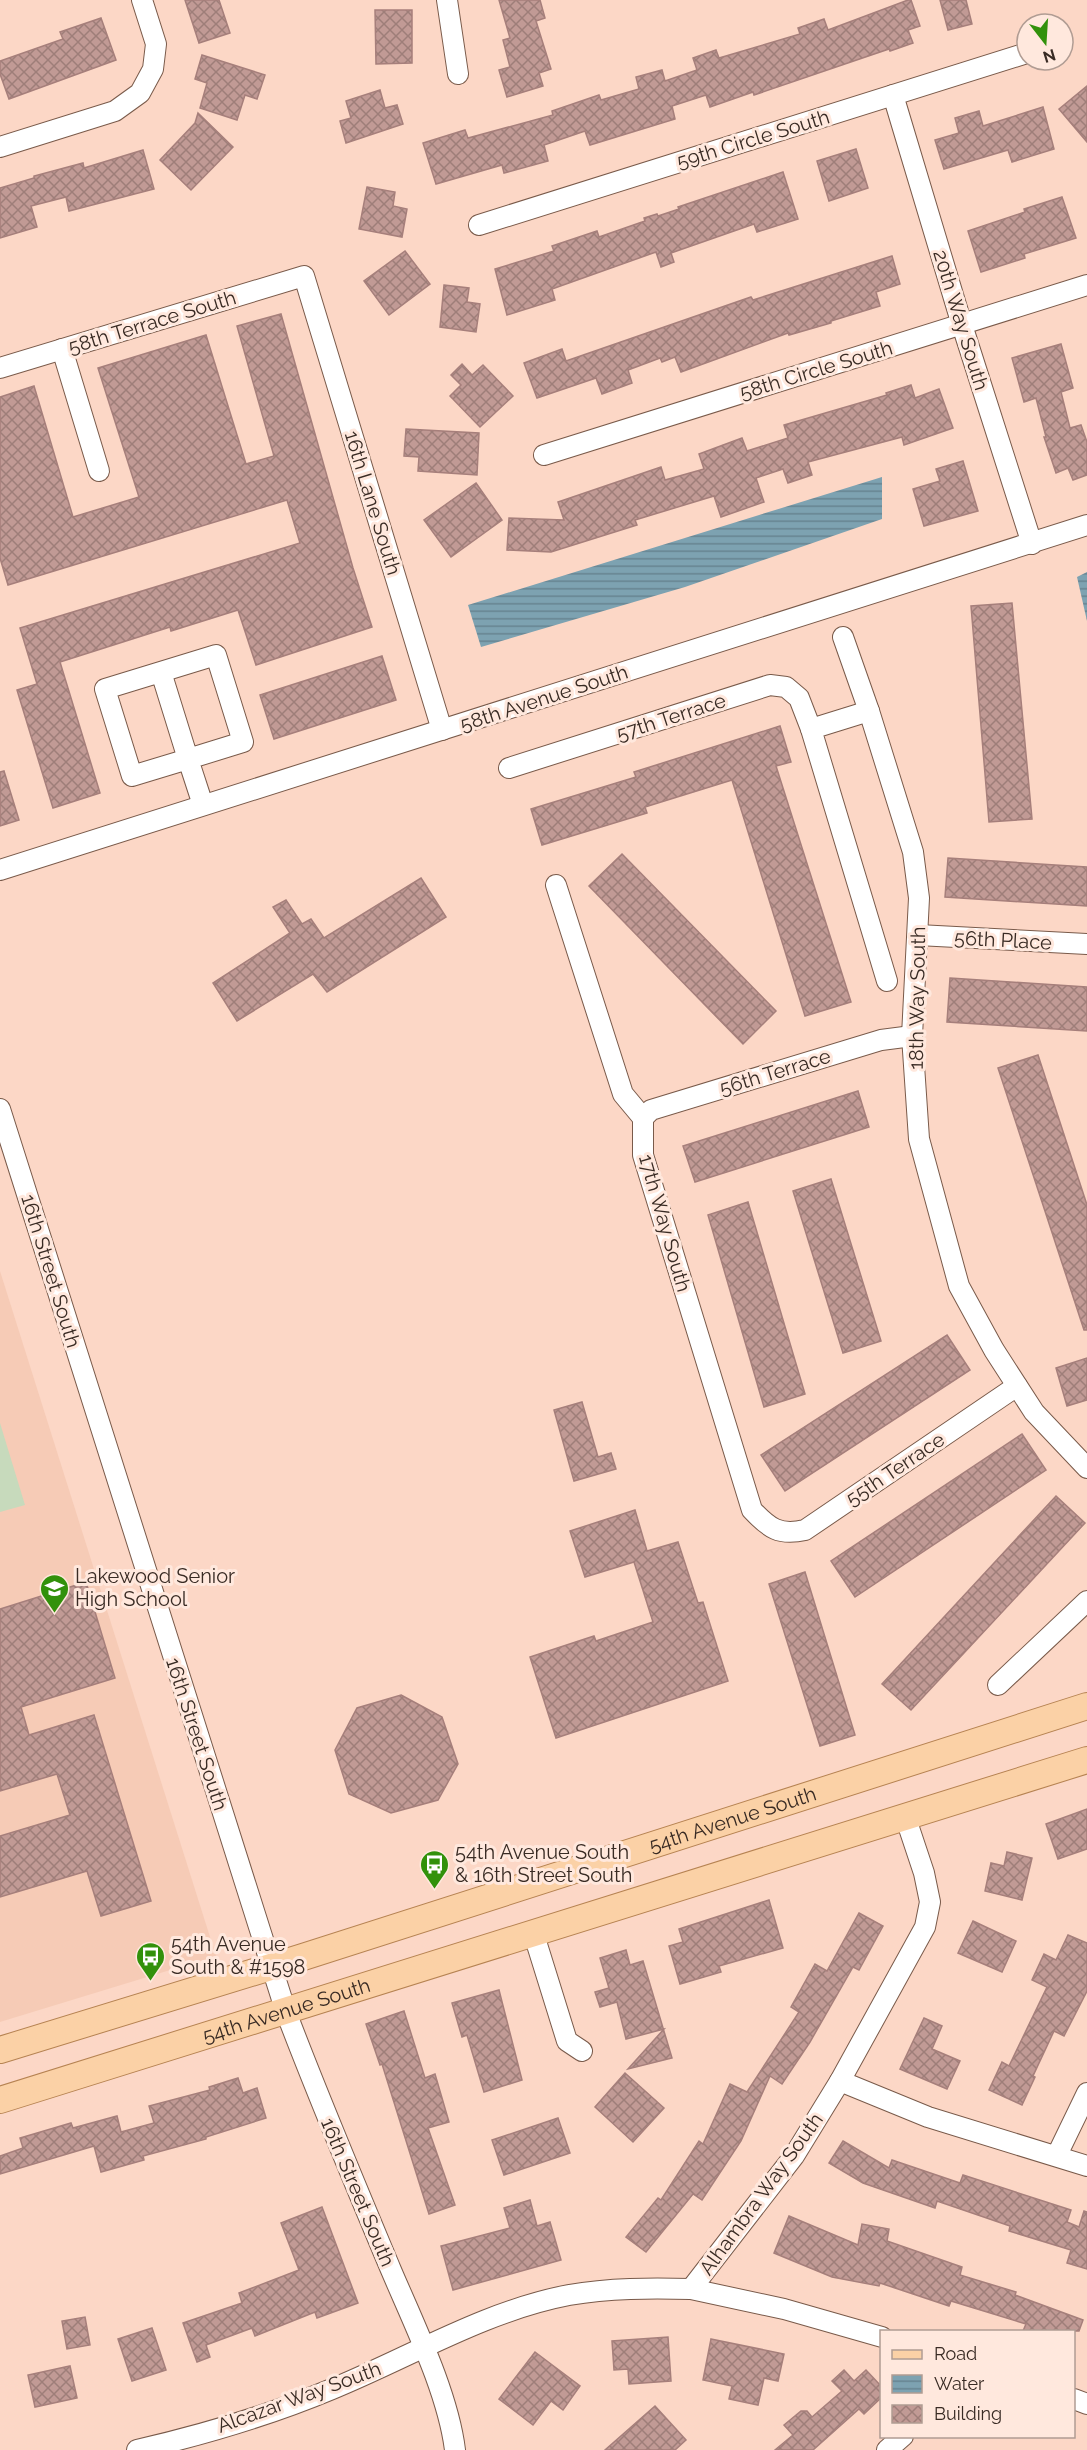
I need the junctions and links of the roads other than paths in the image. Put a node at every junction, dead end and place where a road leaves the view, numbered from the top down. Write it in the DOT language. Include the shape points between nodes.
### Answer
graph roads {
  1 [pos="142,0"];
  2 [pos="447,0"];
  3 [pos="1015,57"];
  4 [pos="458,74"];
  5 [pos="893,95"];
  6 [pos="0,147"];
  7 [pos="479,225"];
  8 [pos="304,276"];
  9 [pos="1087,285"];
  10 [pos="962,325"];
  11 [pos="62,349"];
  12 [pos="0,368"];
  13 [pos="544,455"];
  14 [pos="99,471"];
  15 [pos="1087,525"];
  16 [pos="1032,544"];
  17 [pos="843,637"];
  18 [pos="161,672"];
  19 [pos="869,711"];
  20 [pos="811,729"];
  21 [pos="442,730"];
  22 [pos="188,759"];
  23 [pos="509,768"];
  24 [pos="203,805"];
  25 [pos="0,870"];
  26 [pos="556,885"];
  27 [pos="918,935"];
  28 [pos="1087,944"];
  29 [pos="887,981"];
  30 [pos="912,1036"];
  31 [pos="0,1109"];
  32 [pos="642,1118"];
  33 [pos="1017,1386"];
  34 [pos="1087,1467"];
  35 [pos="767,1526"];
  36 [pos="1087,1601"];
  37 [pos="998,1685"];
  38 [pos="1087,1706"];
  39 [pos="1087,1760"];
  40 [pos="905,1816"];
  41 [pos="534,1935"];
  42 [pos="270,1967"];
  43 [pos="286,2012"];
  44 [pos="0,2050"];
  45 [pos="582,2051"];
  46 [pos="840,2081"];
  47 [pos="1087,2093"];
  48 [pos="0,2100"];
  49 [pos="1057,2155"];
  50 [pos="1087,2166"];
  51 [pos="691,2289"];
  52 [pos="880,2336"];
  53 [pos="425,2348"];
  54 [pos="901,2438"];
  55 [pos="137,2450"];
  56 [pos="455,2450"];
  57 [pos="887,2450"];
  1 -- 6 [label="street" via="156,44 153,69 140,93 115,111"];
  2 -- 4 [label="street"];
  3 -- 5 [label="street, 59th Circle South"];
  5 -- 7 [label="street, 59th Circle South"];
  5 -- 10 [label="street, 20th Way South"];
  8 -- 11 [label="street, 58th Terrace South"];
  8 -- 21 [label="street, 16th Lane South"];
  9 -- 10 [label="street, 58th Circle South"];
  10 -- 13 [label="street, 58th Circle South"];
  10 -- 16 [label="street, 20th Way South"];
  11 -- 12 [label="street, 58th Terrace South"];
  11 -- 14 [label="street"];
  15 -- 16 [label="street, 58th Avenue South"];
  16 -- 21 [label="street, 58th Avenue South"];
  17 -- 19 [label="street, 18th Way South"];
  18 -- 22 [label="street"];
  18 -- 22 [label="street" via="216,655 243,742"];
  18 -- 22 [label="street" via="105,689 132,776"];
  19 -- 20 [label="street"];
  19 -- 27 [label="street, 18th Way South" via="913,852 919,898"];
  20 -- 23 [label="street, 57th Terrace" via="799,698 786,687 770,685"];
  20 -- 29 [label="street, 57th Terrace"];
  21 -- 24 [label="street, 58th Avenue South"];
  22 -- 24 [label="street"];
  24 -- 25 [label="street, 58th Avenue South"];
  26 -- 32 [label="street" via="623,1094"];
  27 -- 28 [label="street, 56th Place"];
  27 -- 30 [label="street, 18th Way South"];
  30 -- 32 [label="street, 56th Terrace" via="881,1040 651,1110"];
  30 -- 33 [label="street, 18th Way South" via="919,1139 959,1286"];
  31 -- 42 [label="street, 16th Street South"];
  32 -- 35 [label="street, 17th Way South" via="643,1155 723,1419 752,1510"];
  33 -- 34 [label="street, 18th Way South" via="1034,1412"];
  33 -- 35 [label="street, 55th Terrace" via="805,1530 790,1534"];
  36 -- 37 [label="street"];
  38 -- 42 [label="main road, 54th Avenue South"];
  39 -- 40 [label="main road, 54th Avenue South"];
  40 -- 41 [label="main road, 54th Avenue South"];
  40 -- 46 [label="street, Alhambra Way South" via="930,1902 925,1927"];
  41 -- 43 [label="main road, 54th Avenue South"];
  41 -- 45 [label="street" via="567,2041"];
  42 -- 43 [label="street, 16th Street South"];
  42 -- 44 [label="main road, 54th Avenue South"];
  43 -- 48 [label="main road, 54th Avenue South"];
  43 -- 53 [label="street, 16th Street South"];
  46 -- 49 [label="street" via="928,2117"];
  46 -- 51 [label="street, Alhambra Way South" via="794,2156"];
  47 -- 49 [label="street"];
  49 -- 50 [label="street"];
  51 -- 52 [label="street" via="784,2309"];
  51 -- 53 [label="street, Alhambra Way South" via="628,2288 568,2296 481,2322"];
  53 -- 55 [label="street, Alcazar Way South" via="330,2390 243,2421"];
  53 -- 56 [label="street" via="453,2430"];
  54 -- 57 [label="street"];
}
